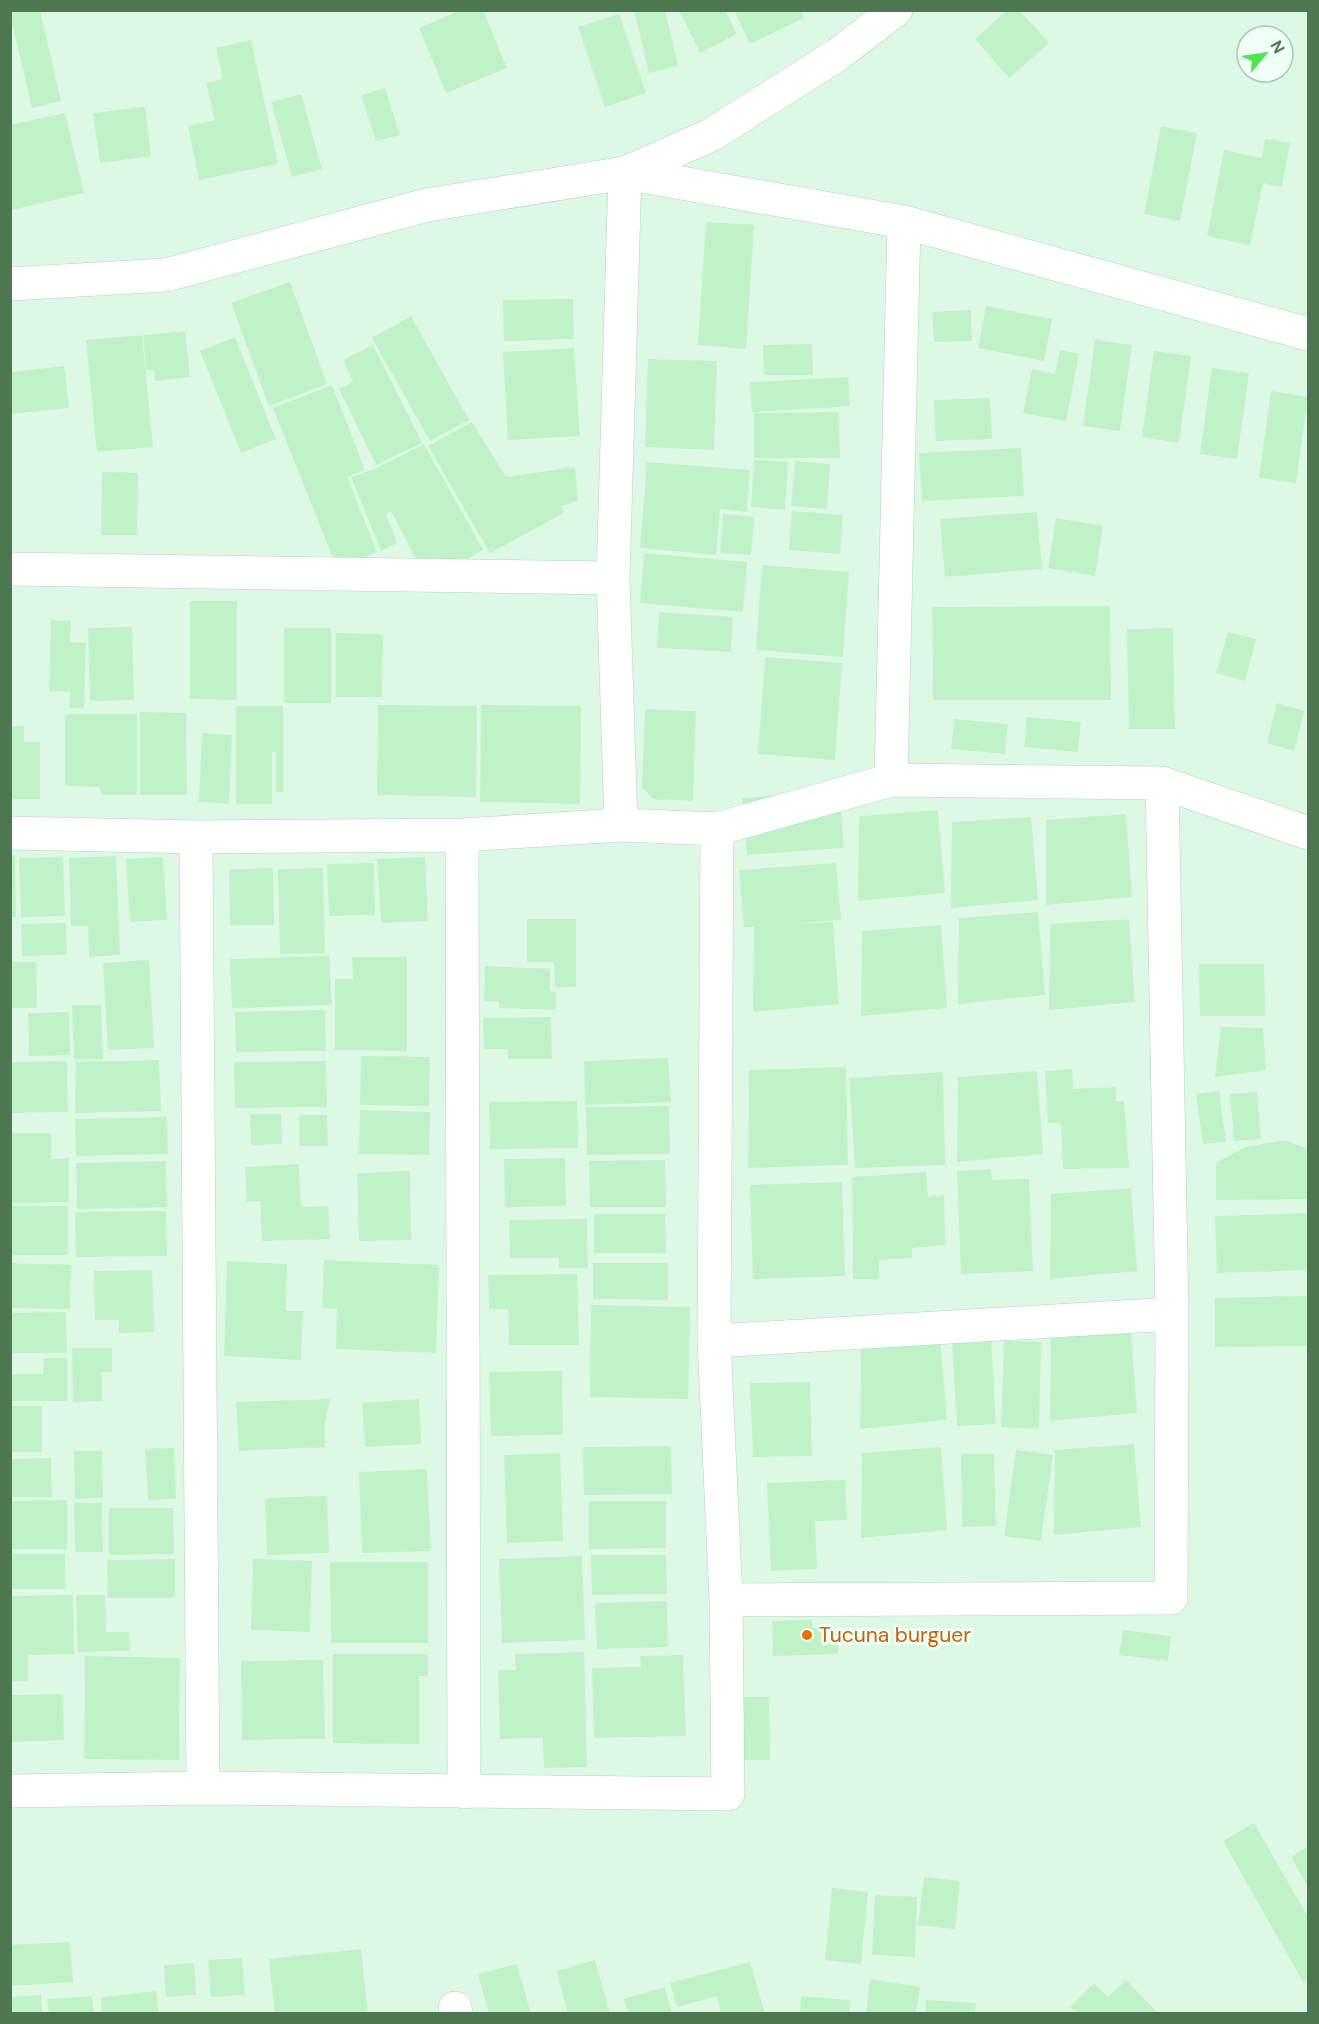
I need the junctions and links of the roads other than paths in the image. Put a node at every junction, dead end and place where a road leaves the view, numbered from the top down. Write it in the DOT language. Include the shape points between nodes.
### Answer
graph roads {
  1 [pos="896,10"];
  2 [pos="625,173"];
  3 [pos="904,222"];
  4 [pos="10,284"];
  5 [pos="1308,334"];
  6 [pos="10,569"];
  7 [pos="613,578"];
  8 [pos="891,780"];
  9 [pos="1162,783"];
  10 [pos="621,825"];
  11 [pos="717,829"];
  12 [pos="10,832"];
  13 [pos="1308,833"];
  14 [pos="462,835"];
  15 [pos="195,837"];
  16 [pos="1172,1314"];
  17 [pos="714,1341"];
  18 [pos="726,1600"];
  19 [pos="203,1788"];
  20 [pos="10,1791"];
  21 [pos="464,1792"];
  1 -- 2 [label="street" via="837,55 711,135"];
  2 -- 3 [label="street"];
  2 -- 4 [label="street" via="427,205 166,275"];
  2 -- 7 [label="street"];
  3 -- 5 [label="street"];
  3 -- 8 [label="street"];
  6 -- 7 [label="street"];
  7 -- 10 [label="street"];
  8 -- 9 [label="street"];
  8 -- 11 [label="street"];
  9 -- 13 [label="street"];
  9 -- 16 [label="street"];
  10 -- 11 [label="street"];
  10 -- 14 [label="street"];
  11 -- 17 [label="street"];
  12 -- 15 [label="street"];
  14 -- 15 [label="street"];
  14 -- 21 [label="street"];
  15 -- 19 [label="street"];
  16 -- 17 [label="street"];
  16 -- 18 [label="street" via="1171,1598"];
  17 -- 18 [label="street"];
  18 -- 21 [label="street" via="728,1794"];
  19 -- 20 [label="street"];
  19 -- 21 [label="street"];
}
